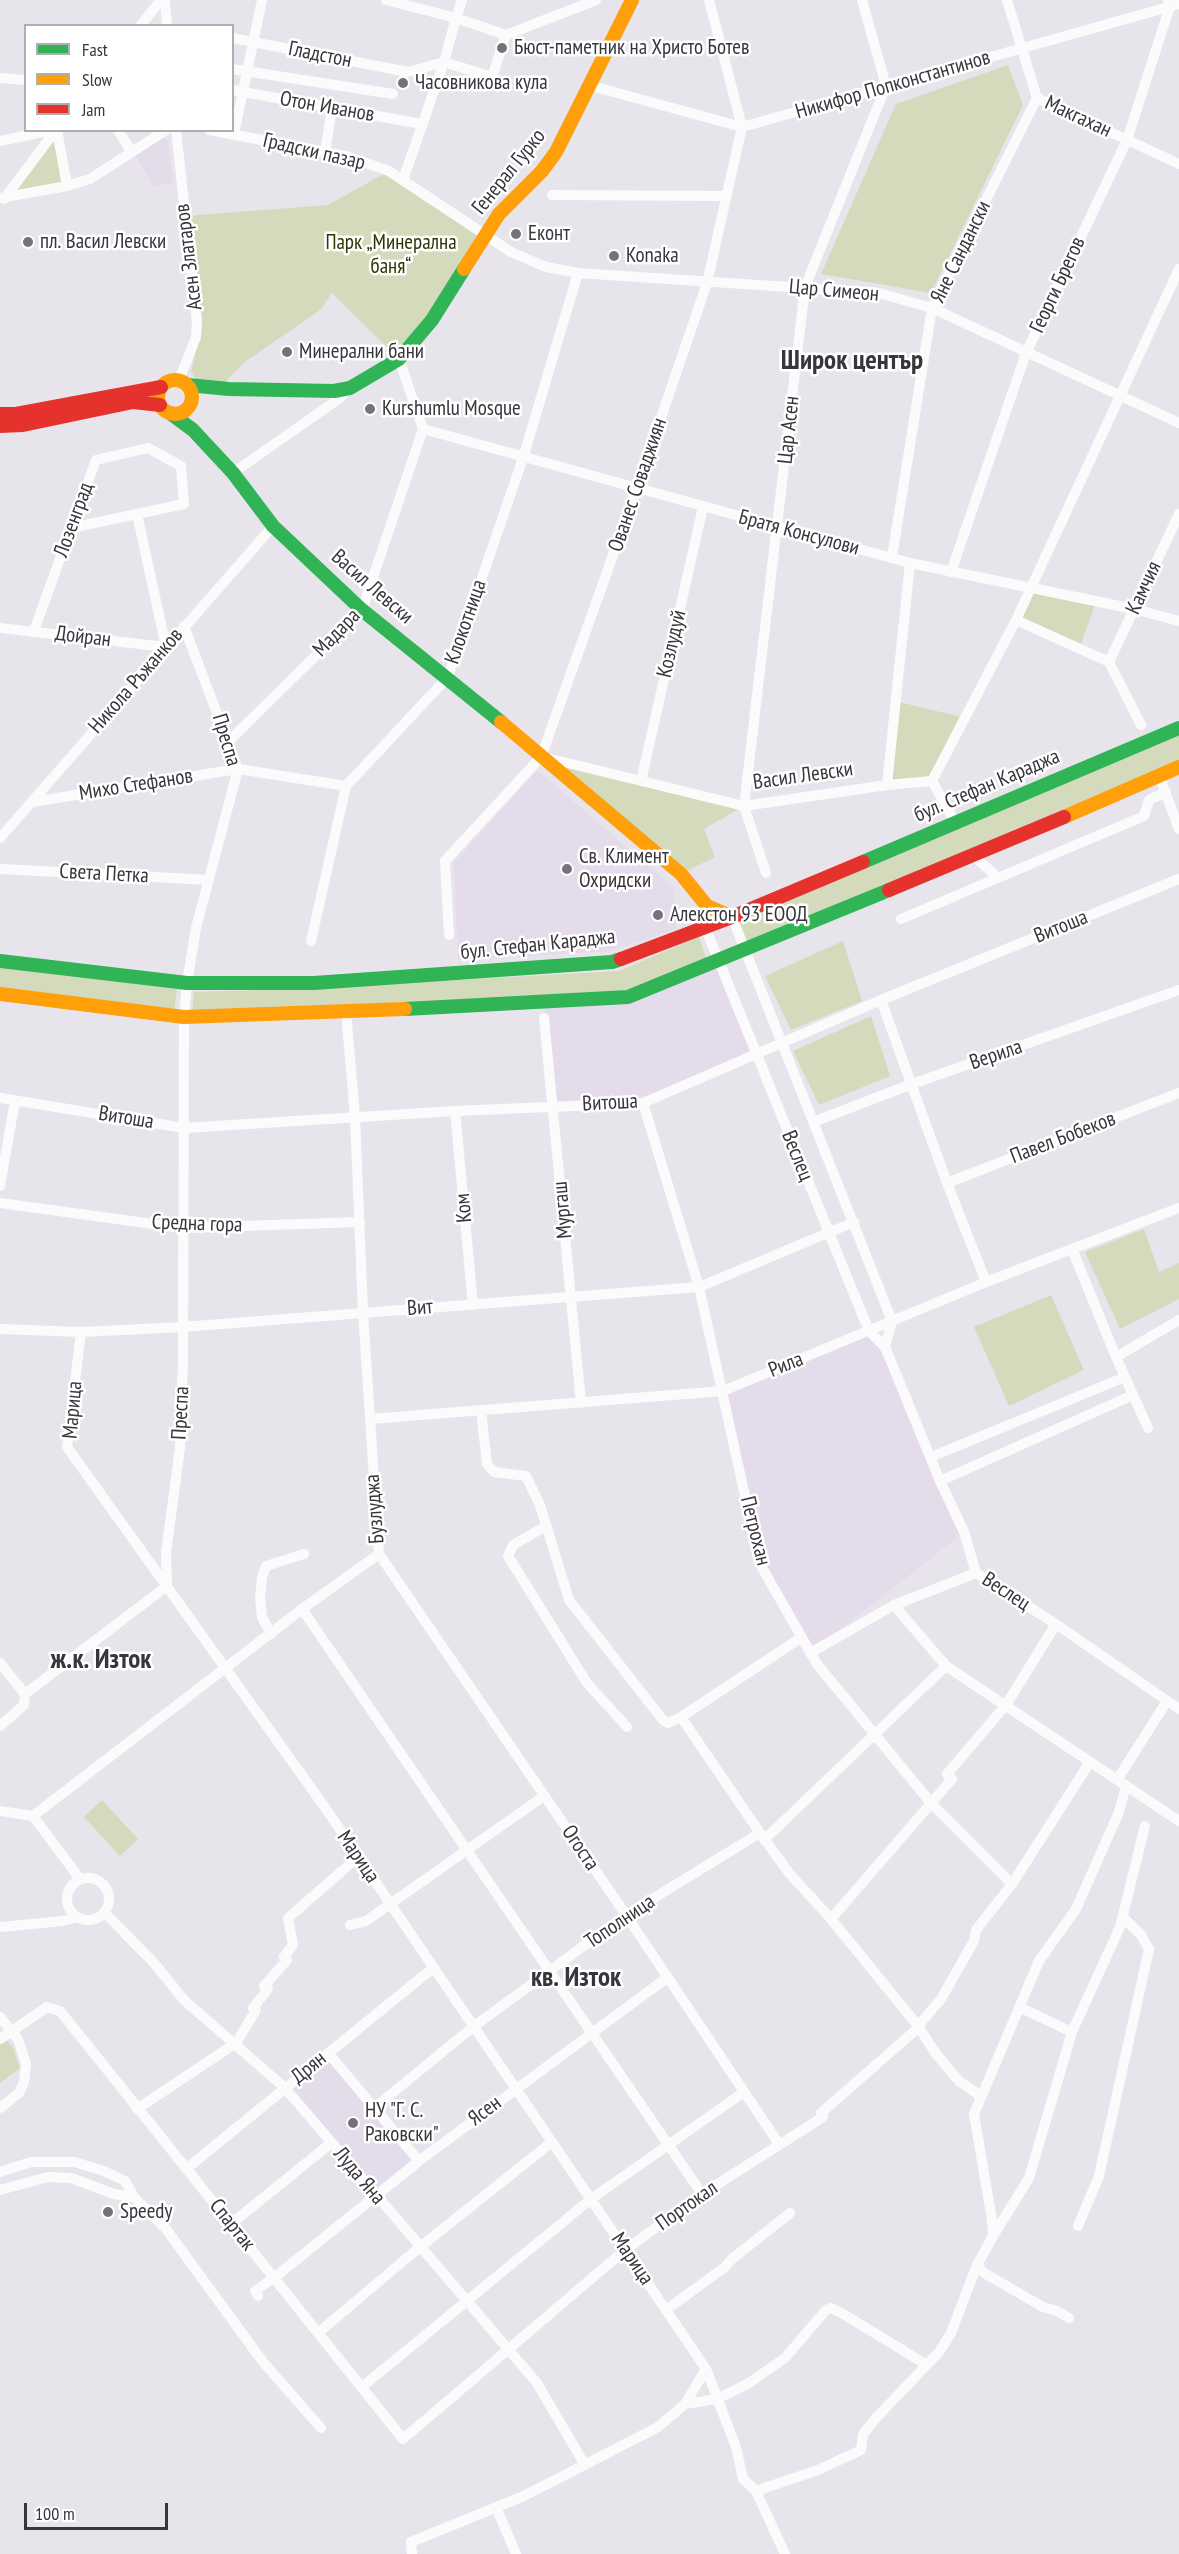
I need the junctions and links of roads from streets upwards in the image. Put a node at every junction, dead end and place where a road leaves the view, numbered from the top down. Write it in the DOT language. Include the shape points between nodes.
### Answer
graph roads {
  1 [pos="163,0"];
  2 [pos="262,0"];
  3 [pos="386,0"];
  4 [pos="462,0"];
  5 [pos="596,0"];
  6 [pos="632,0"];
  7 [pos="709,0"];
  8 [pos="862,0"];
  9 [pos="1007,0"];
  10 [pos="1172,3"];
  11 [pos="456,18"];
  12 [pos="142,24"];
  13 [pos="171,24"];
  14 [pos="506,36"];
  15 [pos="234,38"];
  16 [pos="253,43"];
  17 [pos="1022,49"];
  18 [pos="444,62"];
  19 [pos="234,69"];
  20 [pos="247,71"];
  21 [pos="0,78"];
  22 [pos="24,80"];
  23 [pos="588,86"];
  24 [pos="886,86"];
  25 [pos="238,91"];
  26 [pos="393,94"];
  27 [pos="1037,98"];
  28 [pos="332,108"];
  29 [pos="422,124"];
  30 [pos="742,128"];
  31 [pos="43,132"];
  32 [pos="55,132"];
  33 [pos="57,132"];
  34 [pos="119,132"];
  35 [pos="163,132"];
  36 [pos="176,132"];
  37 [pos="222,132"];
  38 [pos="234,134"];
  39 [pos="1127,140"];
  40 [pos="0,141"];
  41 [pos="131,151"];
  42 [pos="325,152"];
  43 [pos="1179,164"];
  44 [pos="403,180"];
  45 [pos="67,186"];
  46 [pos="552,195"];
  47 [pos="725,196"];
  48 [pos="3,200"];
  49 [pos="474,226"];
  50 [pos="485,235"];
  51 [pos="1179,269"];
  52 [pos="578,273"];
  53 [pos="706,283"];
  54 [pos="805,287"];
  55 [pos="932,308"];
  56 [pos="1026,353"];
  57 [pos="399,359"];
  58 [pos="183,383"];
  59 [pos="161,387"];
  60 [pos="350,388"];
  61 [pos="229,389"];
  62 [pos="1118,395"];
  63 [pos="190,403"];
  64 [pos="165,409"];
  65 [pos="1179,423"];
  66 [pos="1,425"];
  67 [pos="423,429"];
  68 [pos="193,430"];
  69 [pos="523,458"];
  70 [pos="233,473"];
  71 [pos="637,488"];
  72 [pos="703,507"];
  73 [pos="137,514"];
  74 [pos="1179,514"];
  75 [pos="273,526"];
  76 [pos="778,527"];
  77 [pos="71,528"];
  78 [pos="892,557"];
  79 [pos="910,563"];
  80 [pos="951,572"];
  81 [pos="1030,587"];
  82 [pos="1134,609"];
  83 [pos="362,610"];
  84 [pos="1016,620"];
  85 [pos="1179,621"];
  86 [pos="184,626"];
  87 [pos="0,628"];
  88 [pos="34,631"];
  89 [pos="166,647"];
  90 [pos="1109,662"];
  91 [pos="448,677"];
  92 [pos="1141,725"];
  93 [pos="1179,728"];
  94 [pos="229,741"];
  95 [pos="541,757"];
  96 [pos="1179,766"];
  97 [pos="238,770"];
  98 [pos="641,781"];
  99 [pos="932,781"];
  100 [pos="887,785"];
  101 [pos="346,786"];
  102 [pos="32,802"];
  103 [pos="744,806"];
  104 [pos="955,822"];
  105 [pos="1179,829"];
  106 [pos="0,838"];
  107 [pos="974,856"];
  108 [pos="0,869"];
  109 [pos="766,873"];
  110 [pos="996,878"];
  111 [pos="1179,879"];
  112 [pos="209,880"];
  113 [pos="707,906"];
  114 [pos="732,917"];
  115 [pos="901,919"];
  116 [pos="705,927"];
  117 [pos="449,935"];
  118 [pos="311,941"];
  119 [pos="744,949"];
  120 [pos="718,959"];
  121 [pos="0,961"];
  122 [pos="187,983"];
  123 [pos="1179,990"];
  124 [pos="0,994"];
  125 [pos="881,1000"];
  126 [pos="346,1012"];
  127 [pos="184,1017"];
  128 [pos="544,1018"];
  129 [pos="780,1043"];
  130 [pos="756,1054"];
  131 [pos="912,1084"];
  132 [pos="1179,1093"];
  133 [pos="0,1098"];
  134 [pos="15,1101"];
  135 [pos="644,1103"];
  136 [pos="554,1106"];
  137 [pos="455,1111"];
  138 [pos="355,1117"];
  139 [pos="813,1122"];
  140 [pos="184,1128"];
  141 [pos="946,1183"];
  142 [pos="0,1186"];
  143 [pos="0,1203"];
  144 [pos="1179,1208"];
  145 [pos="360,1222"];
  146 [pos="854,1222"];
  147 [pos="182,1228"];
  148 [pos="829,1233"];
  149 [pos="1072,1249"];
  150 [pos="986,1282"];
  151 [pos="699,1287"];
  152 [pos="571,1298"];
  153 [pos="472,1305"];
  154 [pos="363,1312"];
  155 [pos="1179,1320"];
  156 [pos="892,1321"];
  157 [pos="182,1327"];
  158 [pos="0,1329"];
  159 [pos="81,1332"];
  160 [pos="869,1332"];
  161 [pos="885,1347"];
  162 [pos="1116,1357"];
  163 [pos="1125,1377"];
  164 [pos="723,1391"];
  165 [pos="1133,1395"];
  166 [pos="581,1403"];
  167 [pos="481,1410"];
  168 [pos="370,1419"];
  169 [pos="1148,1428"];
  170 [pos="931,1457"];
  171 [pos="940,1481"];
  172 [pos="546,1526"];
  173 [pos="304,1554"];
  174 [pos="379,1554"];
  175 [pos="976,1573"];
  176 [pos="167,1586"];
  177 [pos="894,1605"];
  178 [pos="302,1609"];
  179 [pos="1056,1624"];
  180 [pos="271,1634"];
  181 [pos="802,1637"];
  182 [pos="810,1653"];
  183 [pos="0,1663"];
  184 [pos="946,1666"];
  185 [pos="228,1668"];
  186 [pos="25,1694"];
  187 [pos="1167,1701"];
  188 [pos="1006,1705"];
  189 [pos="1179,1709"];
  190 [pos="681,1717"];
  191 [pos="0,1726"];
  192 [pos="627,1727"];
  193 [pos="873,1734"];
  194 [pos="1090,1762"];
  195 [pos="1121,1783"];
  196 [pos="544,1796"];
  197 [pos="930,1803"];
  198 [pos="0,1811"];
  199 [pos="33,1816"];
  200 [pos="1179,1821"];
  201 [pos="1145,1826"];
  202 [pos="762,1836"];
  203 [pos="467,1849"];
  204 [pos="358,1857"];
  205 [pos="80,1879"];
  206 [pos="1012,1884"];
  207 [pos="389,1903"];
  208 [pos="104,1912"];
  209 [pos="626,1915"];
  210 [pos="78,1917"];
  211 [pos="1123,1917"];
  212 [pos="831,1918"];
  213 [pos="350,1925"];
  214 [pos="0,1927"];
  215 [pos="433,1968"];
  216 [pos="549,1971"];
  217 [pos="668,1977"];
  218 [pos="1019,2007"];
  219 [pos="0,2018"];
  220 [pos="473,2026"];
  221 [pos="918,2027"];
  222 [pos="11,2030"];
  223 [pos="1072,2032"];
  224 [pos="590,2033"];
  225 [pos="0,2039"];
  226 [pos="236,2043"];
  227 [pos="328,2053"];
  228 [pos="285,2088"];
  229 [pos="515,2089"];
  230 [pos="744,2092"];
  231 [pos="981,2096"];
  232 [pos="0,2108"];
  233 [pos="374,2108"];
  234 [pos="137,2109"];
  235 [pos="552,2142"];
  236 [pos="331,2143"];
  237 [pos="779,2144"];
  238 [pos="668,2145"];
  239 [pos="418,2161"];
  240 [pos="186,2169"];
  241 [pos="0,2172"];
  242 [pos="0,2190"];
  243 [pos="702,2194"];
  244 [pos="375,2195"];
  245 [pos="134,2197"];
  246 [pos="591,2199"];
  247 [pos="789,2213"];
  248 [pos="231,2224"];
  249 [pos="1078,2226"];
  250 [pos="993,2236"];
  251 [pos="420,2247"];
  252 [pos="625,2250"];
  253 [pos="977,2265"];
  254 [pos="275,2277"];
  255 [pos="258,2296"];
  256 [pos="466,2301"];
  257 [pos="666,2310"];
  258 [pos="1069,2318"];
  259 [pos="319,2332"];
  260 [pos="509,2350"];
  261 [pos="927,2365"];
  262 [pos="706,2369"];
  263 [pos="362,2387"];
  264 [pos="717,2399"];
  265 [pos="685,2404"];
  266 [pos="321,2427"];
  267 [pos="403,2439"];
  268 [pos="585,2465"];
  269 [pos="756,2491"];
  270 [pos="496,2507"];
  271 [pos="412,2554"];
  272 [pos="516,2554"];
  273 [pos="785,2554"];
  1 -- 12 [label="street"];
  1 -- 13 [label="street"];
  2 -- 16 [label="street"];
  3 -- 11 [label="street"];
  4 -- 11 [label="street"];
  5 -- 14 [label="street"];
  6 -- 23 [label="street, Генерал Гурко"];
  7 -- 30 [label="street, Ованес Соваджиян"];
  8 -- 24 [label="street"];
  9 -- 17 [label="street, Макгахан"];
  10 -- 17 [label="street, Никифор Попконстантинов"];
  10 -- 39 [label="street, Георги Брегов"];
  11 -- 14 [label="street"];
  11 -- 18 [label="street"];
  14 -- 18 [label="street" via="492,77"];
  15 -- 16 [label="street, Гладстон"];
  16 -- 18 [label="street, Гладстон" via="408,72"];
  16 -- 20 [label="street"];
  17 -- 24 [label="street, Никифор Попконстантинов"];
  17 -- 27 [label="street, Макгахан"];
  18 -- 29 [label="street"];
  19 -- 20 [label="street"];
  20 -- 25 [label="street"];
  20 -- 26 [label="street"];
  21 -- 22 [label="street"];
  23 -- 30 [label="street"];
  23 -- 50 [label="street, Генерал Гурко" via="556,152 499,214"];
  24 -- 30 [label="street, Никифор Попконстантинов"];
  24 -- 54 [label="street, Цар Асен"];
  25 -- 28 [label="street, Отон Иванов"];
  25 -- 38 [label="street"];
  27 -- 39 [label="street, Макгахан"];
  27 -- 55 [label="street, Яне Сандански"];
  28 -- 29 [label="street, Отон Иванов"];
  28 -- 42 [label="street"];
  29 -- 44 [label="street"];
  30 -- 47 [label="street, Ованес Соваджиян"];
  31 -- 40 [label="street"];
  32 -- 48 [label="street"];
  33 -- 45 [label="street"];
  34 -- 41 [label="street"];
  35 -- 41 [label="street"];
  36 -- 58 [label="street, Асен Златаров" via="197,321"];
  37 -- 38 [label="street, Градски пазар"];
  38 -- 42 [label="street, Градски пазар"];
  39 -- 43 [label="street, Макгахан"];
  39 -- 56 [label="street, Георги Брегов"];
  41 -- 45 [label="street" via="90,179"];
  42 -- 44 [label="street, Градски пазар" via="389,171"];
  44 -- 49 [label="street, Градски пазар"];
  45 -- 48 [label="street"];
  46 -- 47 [label="street"];
  47 -- 53 [label="street, Ованес Соваджиян"];
  49 -- 50 [label="street, Цар Симеон"];
  50 -- 52 [label="street, Цар Симеон" via="546,267"];
  50 -- 57 [label="street, Генерал Гурко" via="432,320"];
  51 -- 62 [label="street"];
  52 -- 53 [label="street, Цар Симеон"];
  52 -- 69 [label="street, Клокотница"];
  53 -- 54 [label="street, Цар Симеон"];
  53 -- 71 [label="street, Ованес Соваджиян"];
  54 -- 55 [label="street, Цар Симеон" via="879,293"];
  54 -- 76 [label="street, Цар Асен"];
  55 -- 56 [label="street, Цар Симеон"];
  55 -- 78 [label="street, Яне Сандански"];
  56 -- 62 [label="street, Цар Симеон"];
  56 -- 80 [label="street, Георги Брегов"];
  57 -- 60 [label="street, Генерал Гурко"];
  57 -- 67 [label="street"];
  58 -- 59 [label="street" via="167,381"];
  58 -- 61 [label="street"];
  58 -- 63 [label="street"];
  59 -- 64 [label="street" via="158,396"];
  59 -- 66 [label="street" via="16,414"];
  60 -- 61 [label="street, Генерал Гурко" via="321,392"];
  60 -- 70 [label="street"];
  61 -- 63 [label="street"];
  62 -- 65 [label="street, Цар Симеон"];
  62 -- 81 [label="street"];
  63 -- 64 [label="street" via="180,413"];
  63 -- 68 [label="street"];
  64 -- 66 [label="street" via="133,402 23,425"];
  64 -- 68 [label="street, Васил Левски"];
  67 -- 69 [label="street, Братя Консулови"];
  67 -- 83 [label="street, Мадара"];
  68 -- 70 [label="street, Васил Левски"];
  69 -- 71 [label="street, Братя Консулови"];
  69 -- 91 [label="street, Клокотница"];
  70 -- 75 [label="street, Васил Левски"];
  71 -- 72 [label="street, Братя Консулови"];
  71 -- 95 [label="street, Ованес Соваджиян"];
  72 -- 76 [label="street, Братя Консулови"];
  72 -- 98 [label="street, Козлудуй"];
  73 -- 77 [label="street"];
  73 -- 77 [label="street, Лозенград" via="184,504 181,466 148,448 96,460"];
  73 -- 89 [label="street"];
  74 -- 82 [label="street, Камчия"];
  75 -- 83 [label="street, Васил Левски"];
  75 -- 86 [label="street, Никола Ръжанков"];
  76 -- 78 [label="street, Братя Консулови"];
  76 -- 103 [label="street, Цар Асен"];
  77 -- 88 [label="street, Лозенград"];
  78 -- 79 [label="street, Братя Консулови"];
  79 -- 80 [label="street, Братя Консулови"];
  79 -- 100 [label="street"];
  80 -- 81 [label="street, Братя Консулови"];
  81 -- 82 [label="street, Братя Консулови"];
  81 -- 84 [label="street"];
  82 -- 85 [label="street, Братя Консулови"];
  82 -- 90 [label="street, Камчия"];
  83 -- 91 [label="street, Васил Левски"];
  83 -- 94 [label="street, Мадара"];
  84 -- 90 [label="street"];
  84 -- 99 [label="street"];
  86 -- 89 [label="street, Никола Ръжанков"];
  86 -- 94 [label="street, Преспа"];
  87 -- 88 [label="street, Дойран"];
  88 -- 89 [label="street, Дойран"];
  89 -- 102 [label="street, Никола Ръжанков"];
  90 -- 92 [label="street"];
  91 -- 95 [label="street, Васил Левски"];
  91 -- 101 [label="street, Клокотница"];
  93 -- 104 [label="street, бул. Стефан Караджа"];
  94 -- 97 [label="street, Преспа"];
  95 -- 98 [label="street, Васил Левски"];
  95 -- 113 [label="street, Васил Левски" via="681,874"];
  95 -- 117 [label="street, Ованес Соваджиян" via="445,861"];
  96 -- 107 [label="street"];
  97 -- 101 [label="street, Михо Стефанов"];
  97 -- 102 [label="street, Михо Стефанов"];
  97 -- 112 [label="street, Преспа"];
  98 -- 103 [label="street, Васил Левски"];
  99 -- 100 [label="street, Васил Левски"];
  99 -- 104 [label="street"];
  100 -- 103 [label="street, Васил Левски"];
  101 -- 118 [label="street"];
  102 -- 106 [label="street, Никола Ръжанков"];
  103 -- 109 [label="street, Цар Асен"];
  104 -- 114 [label="street, бул. Стефан Караджа"];
  105 -- 110 [label="street" via="1164,788 1149,800 1144,816"];
  107 -- 110 [label="street"];
  107 -- 119 [label="street"];
  108 -- 112 [label="street, Света Петка"];
  110 -- 115 [label="street"];
  111 -- 125 [label="street, Витоша"];
  112 -- 122 [label="street, Преспа"];
  113 -- 114 [label="street"];
  113 -- 116 [label="street"];
  114 -- 116 [label="street, бул. Стефан Караджа"];
  114 -- 119 [label="street, Веслец"];
  116 -- 120 [label="street, Веслец"];
  116 -- 122 [label="street, бул. Стефан Караджа" via="612,962 314,983"];
  119 -- 120 [label="street"];
  119 -- 129 [label="street, Веслец"];
  120 -- 126 [label="street" via="628,997"];
  120 -- 130 [label="street, Веслец"];
  121 -- 122 [label="street, бул. Стефан Караджа"];
  122 -- 127 [label="street, Преспа"];
  123 -- 131 [label="street, Верила"];
  124 -- 127 [label="street"];
  125 -- 129 [label="street, Витоша"];
  125 -- 131 [label="street"];
  126 -- 127 [label="street"];
  126 -- 138 [label="street, Бузлуджа"];
  127 -- 140 [label="street, Преспа"];
  128 -- 136 [label="street, Мургаш"];
  129 -- 130 [label="street, Витоша"];
  129 -- 139 [label="street, Веслец"];
  130 -- 135 [label="street, Витоша"];
  130 -- 148 [label="street, Веслец"];
  131 -- 139 [label="street, Верила"];
  131 -- 141 [label="street"];
  132 -- 141 [label="street, Павел Бобеков"];
  133 -- 134 [label="street, Витоша"];
  134 -- 140 [label="street, Витоша"];
  134 -- 142 [label="street"];
  135 -- 136 [label="street, Витоша"];
  135 -- 151 [label="street, Петрохан"];
  136 -- 137 [label="street, Витоша"];
  136 -- 152 [label="street, Мургаш"];
  137 -- 138 [label="street, Витоша"];
  137 -- 153 [label="street, Ком"];
  138 -- 140 [label="street, Витоша"];
  138 -- 145 [label="street, Бузлуджа"];
  139 -- 146 [label="street, Веслец"];
  140 -- 147 [label="street, Преспа"];
  141 -- 150 [label="street"];
  143 -- 147 [label="street, Средна гора"];
  144 -- 149 [label="street, Рила"];
  145 -- 147 [label="street, Средна гора"];
  145 -- 154 [label="street, Бузлуджа"];
  146 -- 148 [label="street, Вит"];
  146 -- 156 [label="street, Веслец"];
  147 -- 157 [label="street, Преспа"];
  148 -- 151 [label="street, Вит"];
  148 -- 160 [label="street, Веслец"];
  149 -- 150 [label="street, Рила"];
  149 -- 162 [label="street"];
  150 -- 156 [label="street, Рила"];
  151 -- 152 [label="street, Вит"];
  151 -- 164 [label="street, Петрохан"];
  152 -- 153 [label="street, Вит"];
  152 -- 166 [label="street, Мургаш"];
  153 -- 154 [label="street, Вит"];
  154 -- 157 [label="street, Вит"];
  154 -- 168 [label="street, Бузлуджа"];
  155 -- 162 [label="street"];
  156 -- 160 [label="street, Рила"];
  156 -- 161 [label="street"];
  157 -- 159 [label="street, Вит"];
  157 -- 176 [label="street, Преспа" via="180,1448 166,1552"];
  158 -- 159 [label="street, Вит"];
  159 -- 176 [label="street, Марица" via="67,1447"];
  160 -- 161 [label="street, Веслец"];
  160 -- 164 [label="street, Рила"];
  161 -- 170 [label="street, Веслец"];
  162 -- 163 [label="street"];
  163 -- 165 [label="street"];
  163 -- 170 [label="street"];
  164 -- 166 [label="street, Рила"];
  164 -- 181 [label="street, Петрохан" via="760,1564"];
  165 -- 169 [label="street"];
  165 -- 171 [label="street"];
  166 -- 167 [label="street, Рила"];
  167 -- 168 [label="street, Рила"];
  167 -- 172 [label="street" via="487,1464 494,1472 526,1476"];
  168 -- 174 [label="street, Бузлуджа"];
  170 -- 171 [label="street, Веслец"];
  171 -- 175 [label="street, Веслец" via="964,1532"];
  172 -- 190 [label="street" via="570,1600 663,1720 668,1723"];
  172 -- 192 [label="street" via="513,1545 508,1556 588,1683"];
  173 -- 180 [label="street" via="266,1566 260,1597 262,1617"];
  174 -- 178 [label="street, Бузлуджа"];
  174 -- 196 [label="street, Огоста"];
  175 -- 177 [label="street"];
  175 -- 179 [label="street, Веслец"];
  176 -- 185 [label="street, Марица"];
  176 -- 186 [label="street"];
  177 -- 182 [label="street"];
  177 -- 184 [label="street"];
  178 -- 180 [label="street, Бузлуджа"];
  178 -- 203 [label="street"];
  179 -- 187 [label="street, Веслец"];
  179 -- 188 [label="street"];
  180 -- 185 [label="street, Бузлуджа"];
  181 -- 182 [label="street, Петрохан"];
  181 -- 190 [label="street"];
  182 -- 193 [label="street, Петрохан"];
  183 -- 186 [label="street"];
  184 -- 188 [label="street"];
  184 -- 193 [label="street, Тополница"];
  185 -- 199 [label="street, Бузлуджа"];
  185 -- 204 [label="street, Марица"];
  186 -- 191 [label="street" via="24,1705"];
  187 -- 189 [label="street, Веслец"];
  187 -- 195 [label="street"];
  188 -- 194 [label="street"];
  188 -- 197 [label="street" via="947,1774 952,1779"];
  190 -- 202 [label="street"];
  193 -- 197 [label="street, Петрохан"];
  193 -- 202 [label="street, Тополница"];
  194 -- 195 [label="street"];
  194 -- 206 [label="street, Портокал"];
  195 -- 200 [label="street"];
  195 -- 218 [label="street" via="1119,1812 1076,1909 1039,1961"];
  196 -- 203 [label="street"];
  196 -- 209 [label="street, Огоста"];
  197 -- 206 [label="street, Петрохан"];
  197 -- 212 [label="street"];
  198 -- 199 [label="street"];
  199 -- 205 [label="street"];
  201 -- 211 [label="street"];
  202 -- 209 [label="street, Тополница"];
  202 -- 212 [label="street" via="789,1873"];
  203 -- 207 [label="street"];
  203 -- 216 [label="street"];
  204 -- 207 [label="street, Марица"];
  204 -- 226 [label="street" via="288,1918 293,1945 284,1957 287,1960 264,1986 268,1989"];
  205 -- 208 [label="street" via="101,1882 108,1891 109,1902"];
  205 -- 210 [label="street" via="68,1893 71,1910"];
  206 -- 221 [label="street, Портокал" via="976,1930 974,1941 941,1999"];
  207 -- 213 [label="street" via="366,1920"];
  207 -- 215 [label="street, Марица"];
  208 -- 210 [label="street" via="92,1919"];
  208 -- 226 [label="street, Луда Яна" via="184,2000"];
  209 -- 216 [label="street, Тополница"];
  209 -- 217 [label="street, Огоста"];
  210 -- 214 [label="street"];
  211 -- 223 [label="street"];
  211 -- 249 [label="street" via="1149,1949 1099,2176"];
  212 -- 221 [label="street"];
  215 -- 220 [label="street, Марица"];
  215 -- 227 [label="street, Дрян"];
  216 -- 220 [label="street, Тополница"];
  216 -- 224 [label="street"];
  217 -- 224 [label="street, Ясен"];
  217 -- 230 [label="street, Огоста"];
  218 -- 223 [label="street"];
  218 -- 231 [label="street"];
  219 -- 222 [label="street"];
  220 -- 229 [label="street, Марица"];
  220 -- 233 [label="street, Тополница"];
  221 -- 231 [label="street" via="959,2081"];
  221 -- 237 [label="street, Портокал" via="821,2113 823,2117"];
  222 -- 225 [label="street"];
  222 -- 232 [label="street" via="24,2053 24,2082 19,2093"];
  222 -- 234 [label="street, Спартак" via="47,2007 60,2012"];
  223 -- 250 [label="street" via="1029,2178"];
  224 -- 229 [label="street, Ясен"];
  224 -- 238 [label="street"];
  226 -- 228 [label="street, Луда Яна"];
  226 -- 234 [label="street"];
  227 -- 228 [label="street, Дрян"];
  227 -- 233 [label="street"];
  228 -- 236 [label="street, Луда Яна"];
  228 -- 240 [label="street, Дрян"];
  229 -- 235 [label="street, Марица"];
  229 -- 239 [label="street, Ясен"];
  230 -- 237 [label="street, Огоста"];
  230 -- 238 [label="street"];
  231 -- 250 [label="street" via="974,2114"];
  233 -- 239 [label="street"];
  234 -- 240 [label="street, Спартак"];
  235 -- 246 [label="street, Марица"];
  235 -- 251 [label="street"];
  236 -- 244 [label="street, Луда Яна"];
  236 -- 248 [label="street"];
  237 -- 243 [label="street, Портокал"];
  238 -- 243 [label="street"];
  238 -- 246 [label="street"];
  239 -- 244 [label="street, Ясен"];
  240 -- 248 [label="street, Спартак"];
  241 -- 245 [label="street" via="31,2162 74,2162 125,2181"];
  242 -- 245 [label="street" via="48,2177 70,2178"];
  243 -- 252 [label="street, Портокал"];
  244 -- 251 [label="street, Луда Яна"];
  244 -- 254 [label="street, Ясен"];
  245 -- 266 [label="street" via="166,2229 263,2362"];
  246 -- 252 [label="street, Марица"];
  246 -- 256 [label="street"];
  247 -- 257 [label="street"];
  248 -- 254 [label="street, Спартак"];
  250 -- 253 [label="street"];
  251 -- 256 [label="street, Луда Яна"];
  251 -- 259 [label="street"];
  252 -- 257 [label="street, Марица"];
  252 -- 260 [label="street, Портокал"];
  253 -- 258 [label="street" via="1043,2307"];
  253 -- 261 [label="street" via="951,2333"];
  254 -- 255 [label="street, Ясен" via="255,2291"];
  254 -- 259 [label="street, Спартак"];
  256 -- 260 [label="street, Луда Яна"];
  256 -- 263 [label="street"];
  257 -- 262 [label="street, Марица"];
  259 -- 263 [label="street, Спартак"];
  260 -- 267 [label="street, Портокал"];
  260 -- 268 [label="street, Луда Яна" via="537,2384"];
  261 -- 264 [label="street" via="831,2308 785,2358"];
  261 -- 269 [label="street" via="863,2434 861,2450"];
  262 -- 264 [label="street, Марица"];
  262 -- 265 [label="street"];
  263 -- 267 [label="street, Спартак"];
  264 -- 265 [label="street"];
  264 -- 269 [label="street, Марица" via="736,2447 743,2479"];
  265 -- 268 [label="street" via="658,2427"];
  268 -- 270 [label="street"];
  269 -- 273 [label="street, Марица"];
  270 -- 271 [label="street" via="411,2542"];
  270 -- 272 [label="street"];
}
